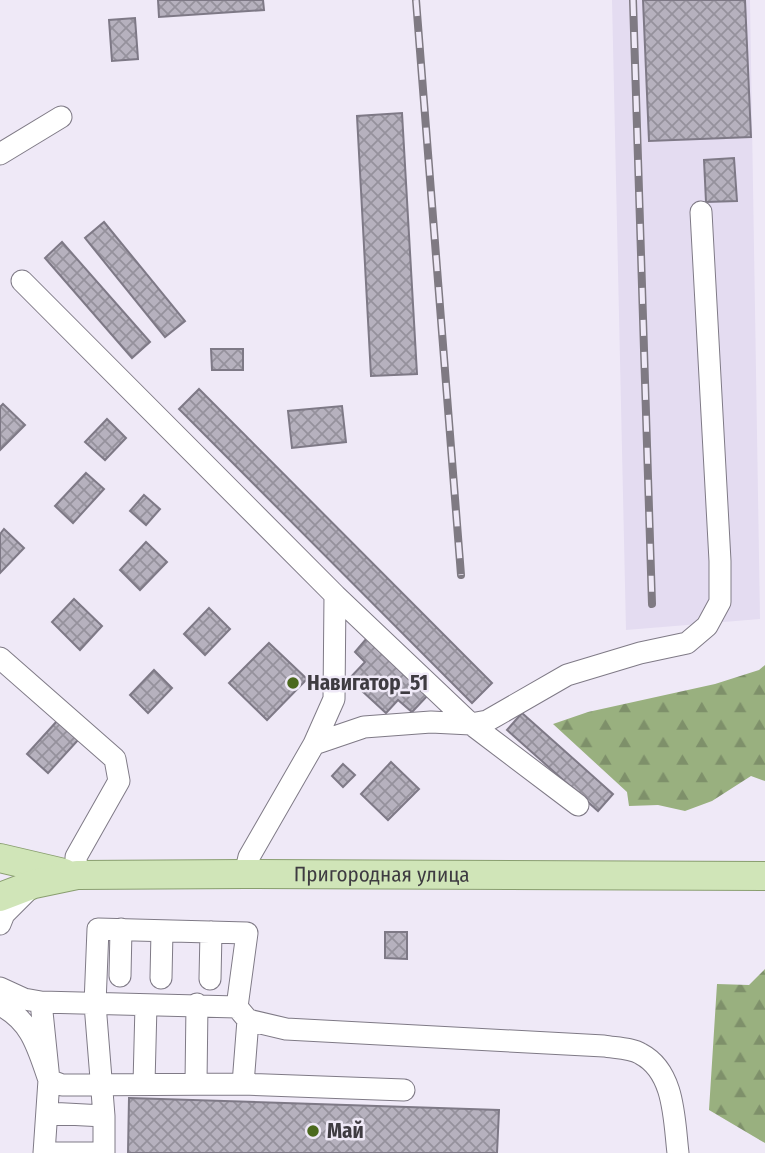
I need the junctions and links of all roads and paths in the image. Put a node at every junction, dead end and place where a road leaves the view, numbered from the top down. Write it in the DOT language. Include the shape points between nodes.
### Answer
graph roads {
  1 [pos="61,117"];
  2 [pos="0,155"];
  3 [pos="701,212"];
  4 [pos="22,281"];
  5 [pos="335,595"];
  6 [pos="0,658"];
  7 [pos="471,724"];
  8 [pos="314,744"];
  9 [pos="578,805"];
  10 [pos="0,858"];
  11 [pos="245,873"];
  12 [pos="77,875"];
  13 [pos="765,876"];
  14 [pos="34,884"];
  15 [pos="0,897"];
  16 [pos="0,924"];
  17 [pos="121,929"];
  18 [pos="162,931"];
  19 [pos="211,932"];
  20 [pos="120,976"];
  21 [pos="0,978"];
  22 [pos="161,978"];
  23 [pos="210,979"];
  24 [pos="0,988"];
  25 [pos="41,1002"];
  26 [pos="0,1004"];
  27 [pos="95,1004"];
  28 [pos="197,1004"];
  29 [pos="146,1005"];
  30 [pos="242,1014"];
  31 [pos="49,1080"];
  32 [pos="197,1083"];
  33 [pos="144,1084"];
  34 [pos="243,1084"];
  35 [pos="100,1085"];
  36 [pos="404,1090"];
  37 [pos="47,1113"];
  38 [pos="104,1116"];
  39 [pos="44,1153"];
  40 [pos="104,1153"];
  41 [pos="678,1153"];
  1 -- 2 [label="lane"];
  3 -- 7 [label="lane" via="720,602 707,626 687,643 567,675 487,720"];
  4 -- 5 [label="lane"];
  5 -- 7 [label="lane"];
  5 -- 8 [label="lane" via="334,699"];
  6 -- 12 [label="lane" via="116,759 119,781 76,857"];
  7 -- 8 [label="lane" via="364,727"];
  7 -- 9 [label="lane"];
  8 -- 11 [label="lane" via="248,857"];
  10 -- 12 [label="main road"];
  11 -- 12 [label="main road, Пригородная улица"];
  11 -- 13 [label="main road, Пригородная улица"];
  12 -- 14 [label="main road, Пригородная улица"];
  14 -- 15 [label="main road, Пригородная улица"];
  14 -- 16 [label="lane" via="14,901"];
  17 -- 18 [label="lane"];
  17 -- 20 [label="lane"];
  17 -- 27 [label="lane" via="98,929"];
  18 -- 19 [label="lane"];
  18 -- 22 [label="lane"];
  19 -- 23 [label="lane"];
  19 -- 30 [label="lane" via="247,933"];
  21 -- 25 [label="lane" via="18,993"];
  24 -- 25 [label="lane"];
  25 -- 27 [label="lane"];
  25 -- 31 [label="lane"];
  26 -- 31 [label="lane" via="15,1012 34,1037"];
  27 -- 29 [label="lane"];
  27 -- 35 [label="lane"];
  28 -- 29 [label="lane"];
  28 -- 30 [label="lane"];
  28 -- 32 [label="lane"];
  29 -- 33 [label="lane"];
  30 -- 34 [label="lane"];
  30 -- 41 [label="lane" via="286,1028 604,1046 641,1054 662,1073 673,1104"];
  31 -- 35 [label="lane" via="62,1085"];
  31 -- 37 [label="lane"];
  32 -- 33 [label="lane"];
  32 -- 34 [label="lane"];
  33 -- 35 [label="lane"];
  34 -- 36 [label="lane"];
  35 -- 38 [label="lane"];
  37 -- 38 [label="lane"];
  37 -- 39 [label="lane"];
  38 -- 40 [label="lane"];
  39 -- 40 [label="lane"];
}
